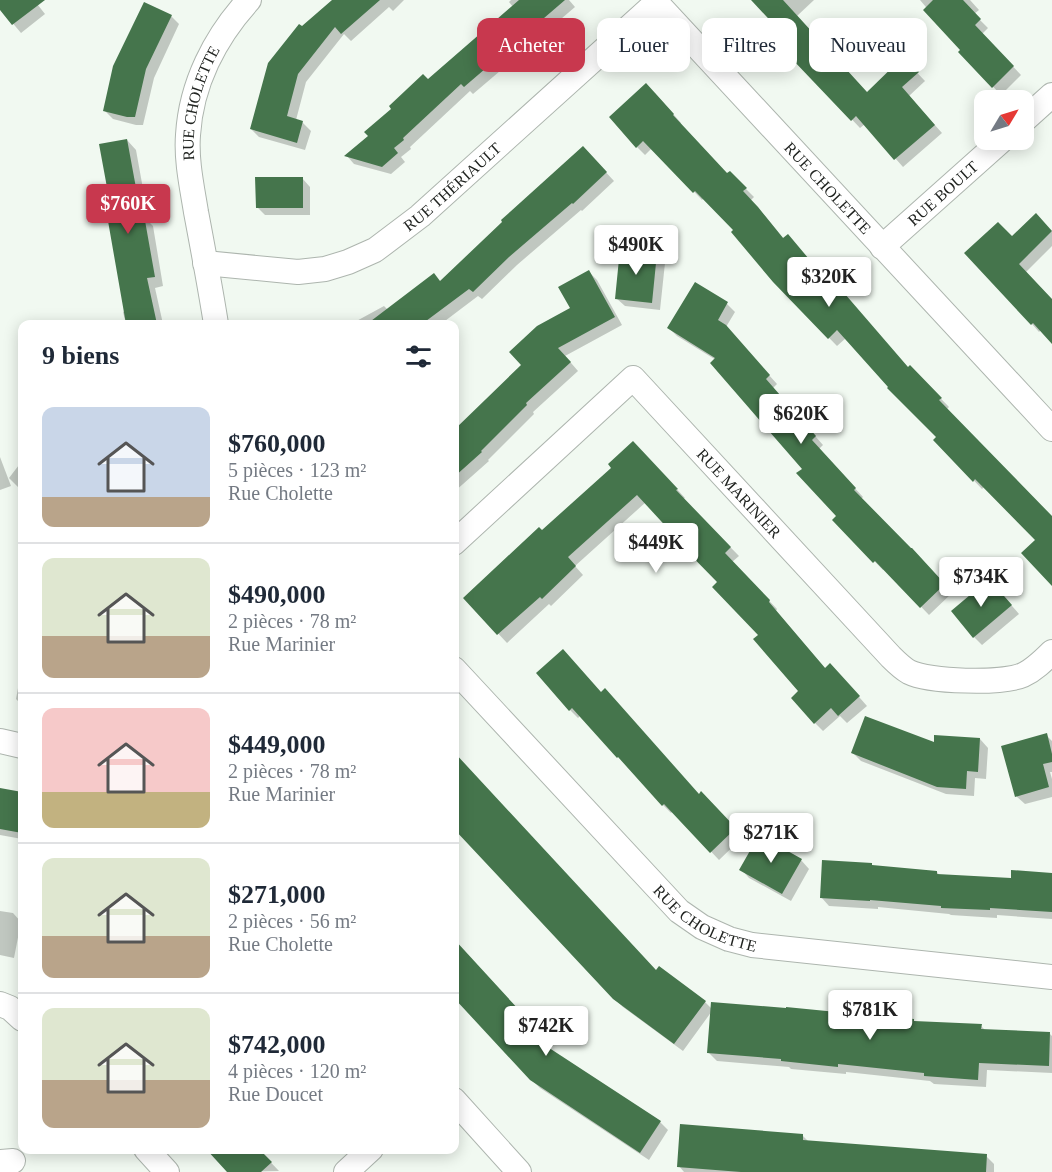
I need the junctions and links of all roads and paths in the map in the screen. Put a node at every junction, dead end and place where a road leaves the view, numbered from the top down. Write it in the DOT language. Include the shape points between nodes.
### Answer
graph roads {
  1 [pos="249,0"];
  2 [pos="655,1"];
  3 [pos="1052,95"];
  4 [pos="1034,111"];
  5 [pos="991,150"];
  6 [pos="882,247"];
  7 [pos="205,263"];
  8 [pos="215,320"];
  9 [pos="1052,429"];
  10 [pos="459,538"];
  11 [pos="1052,652"];
  12 [pos="459,674"];
  13 [pos="0,741"];
  14 [pos="18,745"];
  15 [pos="1052,976"];
  16 [pos="0,1004"];
  17 [pos="18,1015"];
  18 [pos="459,1106"];
  19 [pos="151,1154"];
  20 [pos="366,1154"];
  21 [pos="167,1172"];
  22 [pos="346,1172"];
  23 [pos="519,1172"];
  1 -- 7 [label="street, RUE CHOLETTE" via="208,59 191,109 187,137 189,172"];
  2 -- 6 [label="street, RUE CHOLETTE"];
  2 -- 7 [label="street, RUE THÉRIAULT" via="420,216 375,250 325,269 298,272"];
  3 -- 4 [label="street"];
  5 -- 6 [label="street, RUE BOULT"];
  6 -- 9 [label="street, RUE CHOLETTE"];
  7 -- 8 [label="street, RUE CHOLETTE"];
  10 -- 11 [label="street, RUE MARINIER" via="633,378 908,671 939,680 1004,680 1038,666"];
  12 -- 15 [label="street, RUE CHOLETTE" via="679,911 702,927 752,945"];
  13 -- 14 [label="street"];
  16 -- 17 [label="street"];
  18 -- 23 [label="street"];
  19 -- 21 [label="street"];
  20 -- 22 [label="street"];
}
